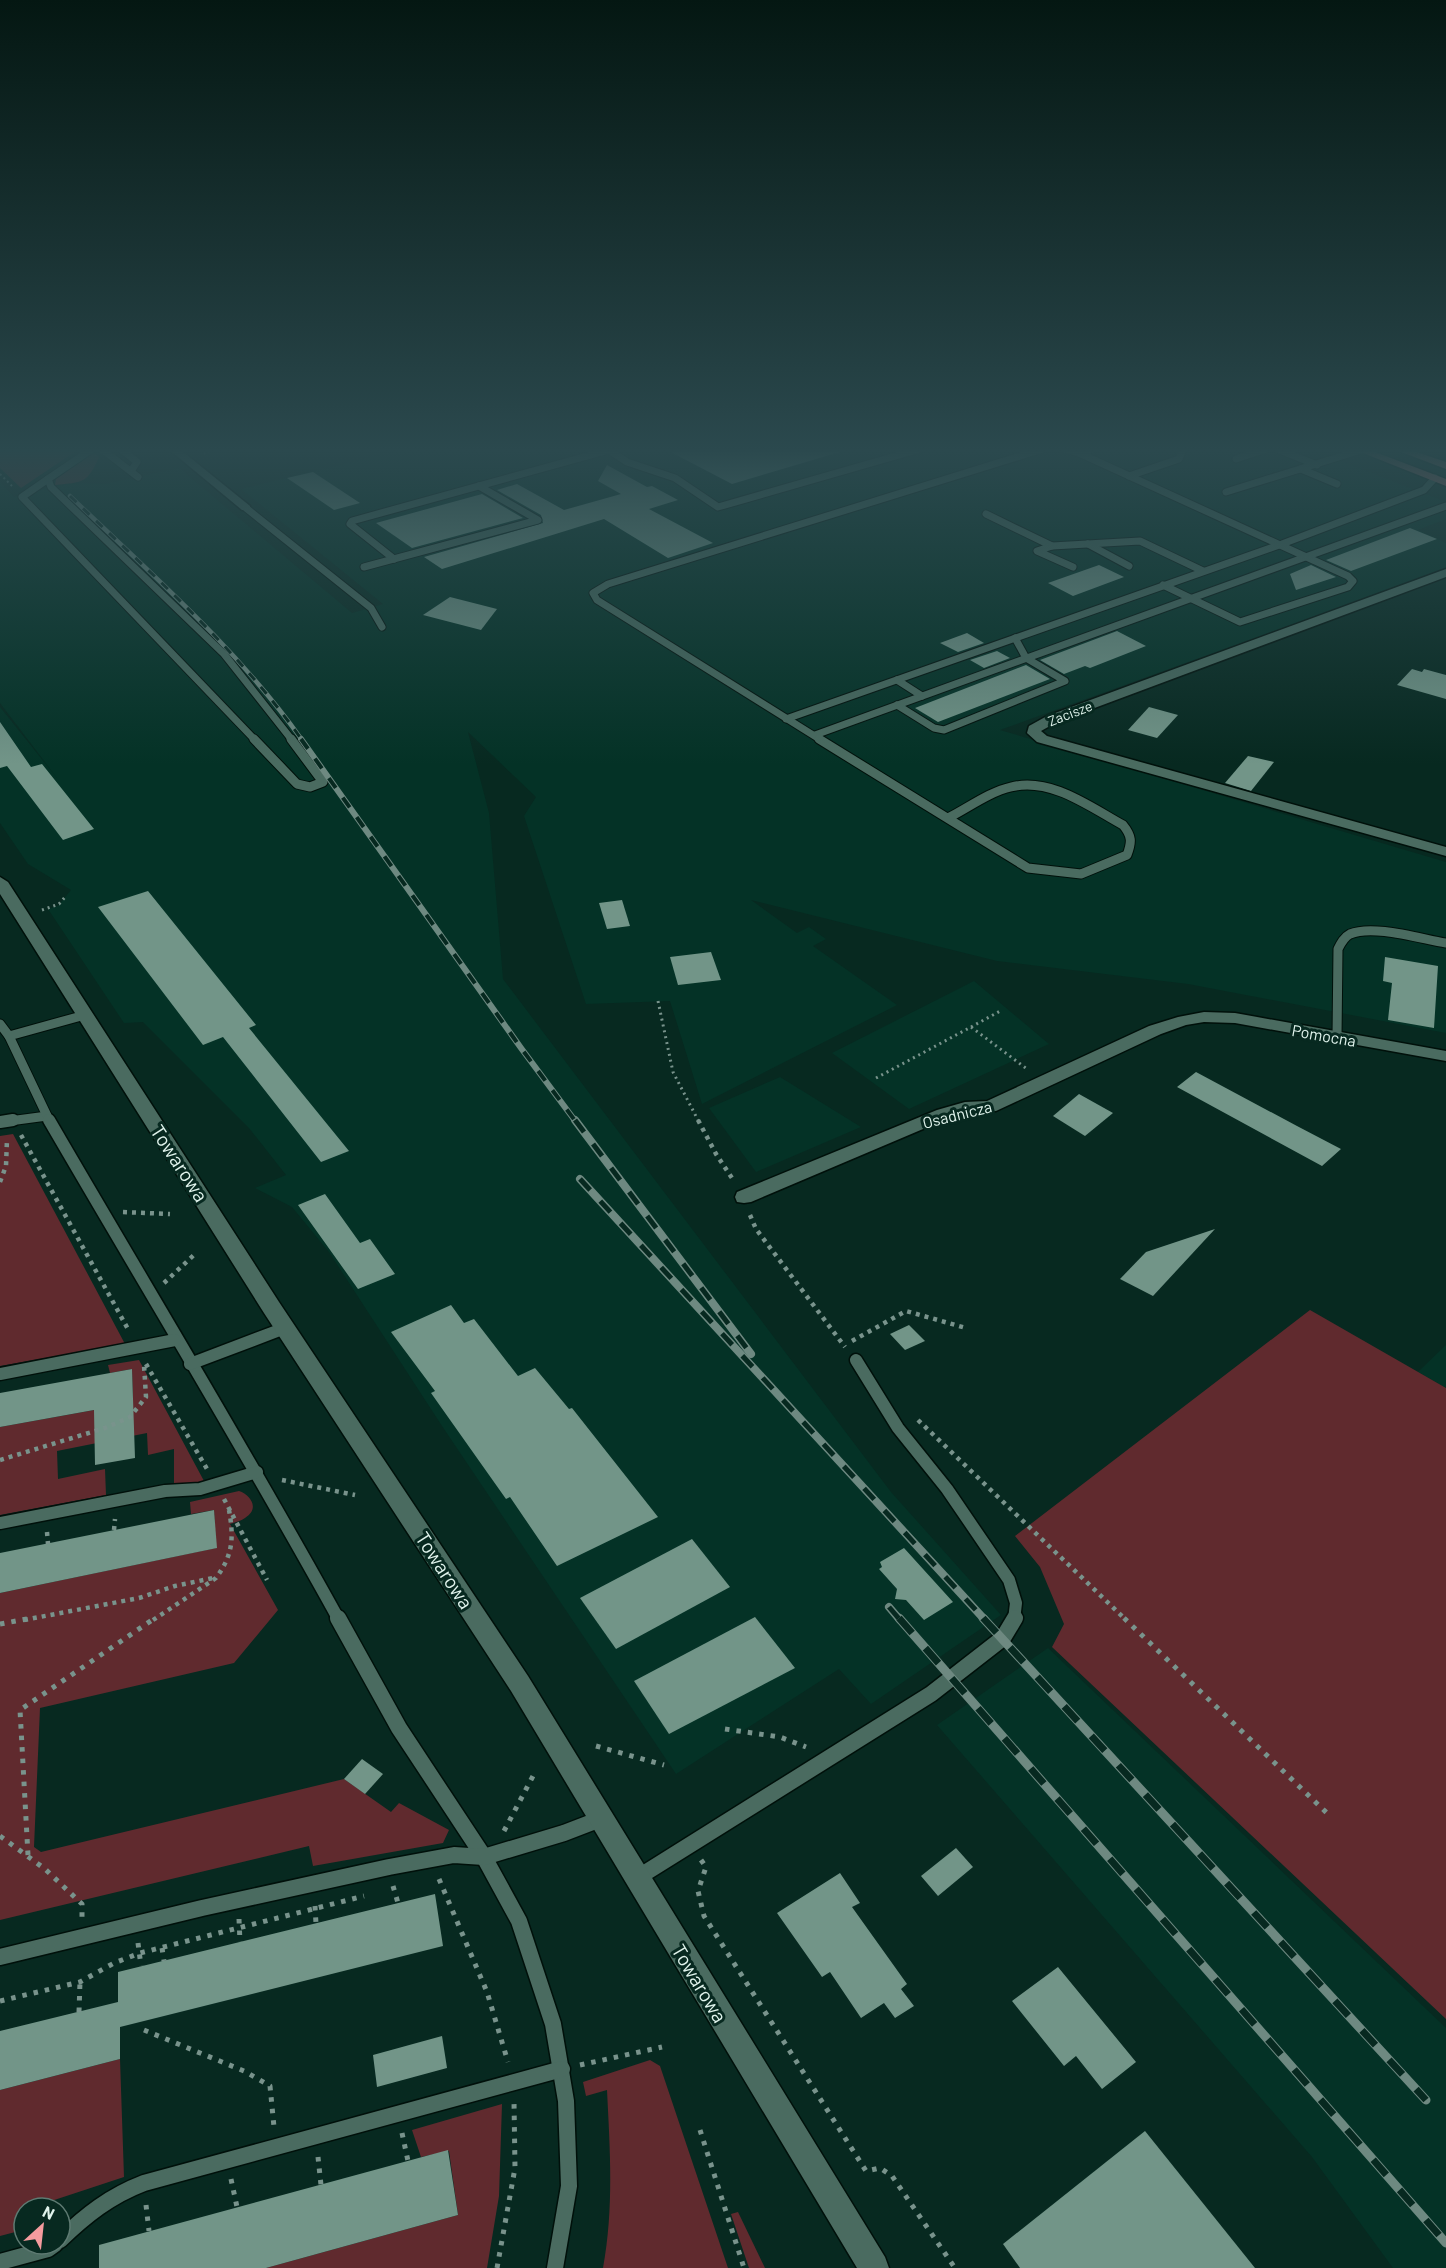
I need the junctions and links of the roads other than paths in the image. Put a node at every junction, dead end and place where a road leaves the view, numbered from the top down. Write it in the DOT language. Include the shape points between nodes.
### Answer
graph roads {
  1 [pos="76,553"];
  2 [pos="119,553"];
  3 [pos="302,553"];
  4 [pos="386,553"];
  5 [pos="417,553"];
  6 [pos="708,553"];
  7 [pos="1043,553"];
  8 [pos="1104,553"];
  9 [pos="1165,553"];
  10 [pos="1256,553"];
  11 [pos="1299,553"];
  12 [pos="1314,553"];
  13 [pos="1305,556"];
  14 [pos="394,559"];
  15 [pos="1129,566"];
  16 [pos="364,567"];
  17 [pos="1072,567"];
  18 [pos="1203,571"];
  19 [pos="1446,573"];
  20 [pos="1163,585"];
  21 [pos="1190,598"];
  22 [pos="382,627"];
  23 [pos="1015,638"];
  24 [pos="1026,658"];
  25 [pos="897,680"];
  26 [pos="922,696"];
  27 [pos="897,705"];
  28 [pos="786,719"];
  29 [pos="815,735"];
  30 [pos="948,818"];
  31 [pos="1446,852"];
  32 [pos="0,882"];
  33 [pos="1446,943"];
  34 [pos="85,1015"];
  35 [pos="1203,1016"];
  36 [pos="0,1024"];
  37 [pos="5,1036"];
  38 [pos="1337,1037"];
  39 [pos="1446,1056"];
  40 [pos="47,1116"];
  41 [pos="7,1122"];
  42 [pos="744,1197"];
  43 [pos="285,1328"];
  44 [pos="176,1340"];
  45 [pos="856,1360"];
  46 [pos="190,1364"];
  47 [pos="0,1374"];
  48 [pos="256,1472"];
  49 [pos="0,1523"];
  50 [pos="603,1818"];
  51 [pos="484,1857"];
  52 [pos="636,1879"];
  53 [pos="0,1957"];
  54 [pos="562,2069"];
  55 [pos="72,2228"];
  56 [pos="22,2256"];
  57 [pos="0,2262"];
  58 [pos="555,2268"];
  59 [pos="874,2268"];
  1 -- 2 [label="lane" via="297,784 315,787 323,782 224,654"];
  3 -- 22 [label="lane" via="371,608"];
  4 -- 14 [label="lane"];
  5 -- 14 [label="lane"];
  6 -- 28 [label="lane" via="608,584 593,593 597,600"];
  7 -- 17 [label="lane"];
  8 -- 15 [label="lane"];
  9 -- 18 [label="lane"];
  10 -- 18 [label="lane"];
  11 -- 13 [label="lane"];
  12 -- 13 [label="lane"];
  13 -- 21 [label="lane"];
  13 -- 21 [label="lane" via="1353,581 1348,587 1240,622"];
  14 -- 16 [label="lane"];
  18 -- 20 [label="lane"];
  19 -- 31 [label="street, Zacisze" via="1052,719 1034,729 1034,733 1042,739"];
  20 -- 21 [label="lane"];
  20 -- 23 [label="lane"];
  21 -- 24 [label="lane"];
  23 -- 24 [label="lane"];
  23 -- 25 [label="lane"];
  24 -- 26 [label="lane"];
  24 -- 27 [label="lane" via="1065,681 944,730"];
  25 -- 26 [label="lane"];
  25 -- 28 [label="lane"];
  26 -- 27 [label="lane"];
  27 -- 29 [label="lane"];
  28 -- 29 [label="lane"];
  29 -- 30 [label="lane"];
  30 -- 30 [label="lane" via="1011,787 1047,788 1123,825 1132,843 1127,855 1081,874 1055,872 1028,868"];
  32 -- 34 [label="street, Towarowa"];
  33 -- 38 [label="lane" via="1367,931 1342,939 1338,949"];
  34 -- 37 [label="lane"];
  34 -- 43 [label="street, Towarowa"];
  35 -- 38 [label="street, Pomocna"];
  35 -- 42 [label="street, Osadnicza" via="1155,1030 990,1107 965,1108 913,1125"];
  36 -- 37 [label="lane"];
  37 -- 40 [label="lane"];
  38 -- 39 [label="street, Pomocna"];
  40 -- 41 [label="lane"];
  40 -- 44 [label="lane"];
  43 -- 46 [label="lane"];
  43 -- 50 [label="street, Towarowa"];
  44 -- 46 [label="lane"];
  44 -- 47 [label="lane"];
  45 -- 52 [label="lane" via="898,1428 997,1560 1017,1595 1013,1628 952,1679"];
  46 -- 48 [label="lane"];
  48 -- 49 [label="lane" via="182,1492 165,1491"];
  48 -- 51 [label="lane" via="399,1728"];
  50 -- 51 [label="lane"];
  50 -- 52 [label="street, Towarowa"];
  51 -- 53 [label="lane" via="454,1855 429,1860 202,1908"];
  51 -- 54 [label="lane" via="519,1921 553,2024"];
  52 -- 59 [label="street, Towarowa"];
  54 -- 55 [label="lane" via="117,2193"];
  54 -- 58 [label="lane" via="568,2186"];
  56 -- 57 [label="lane"];
}
